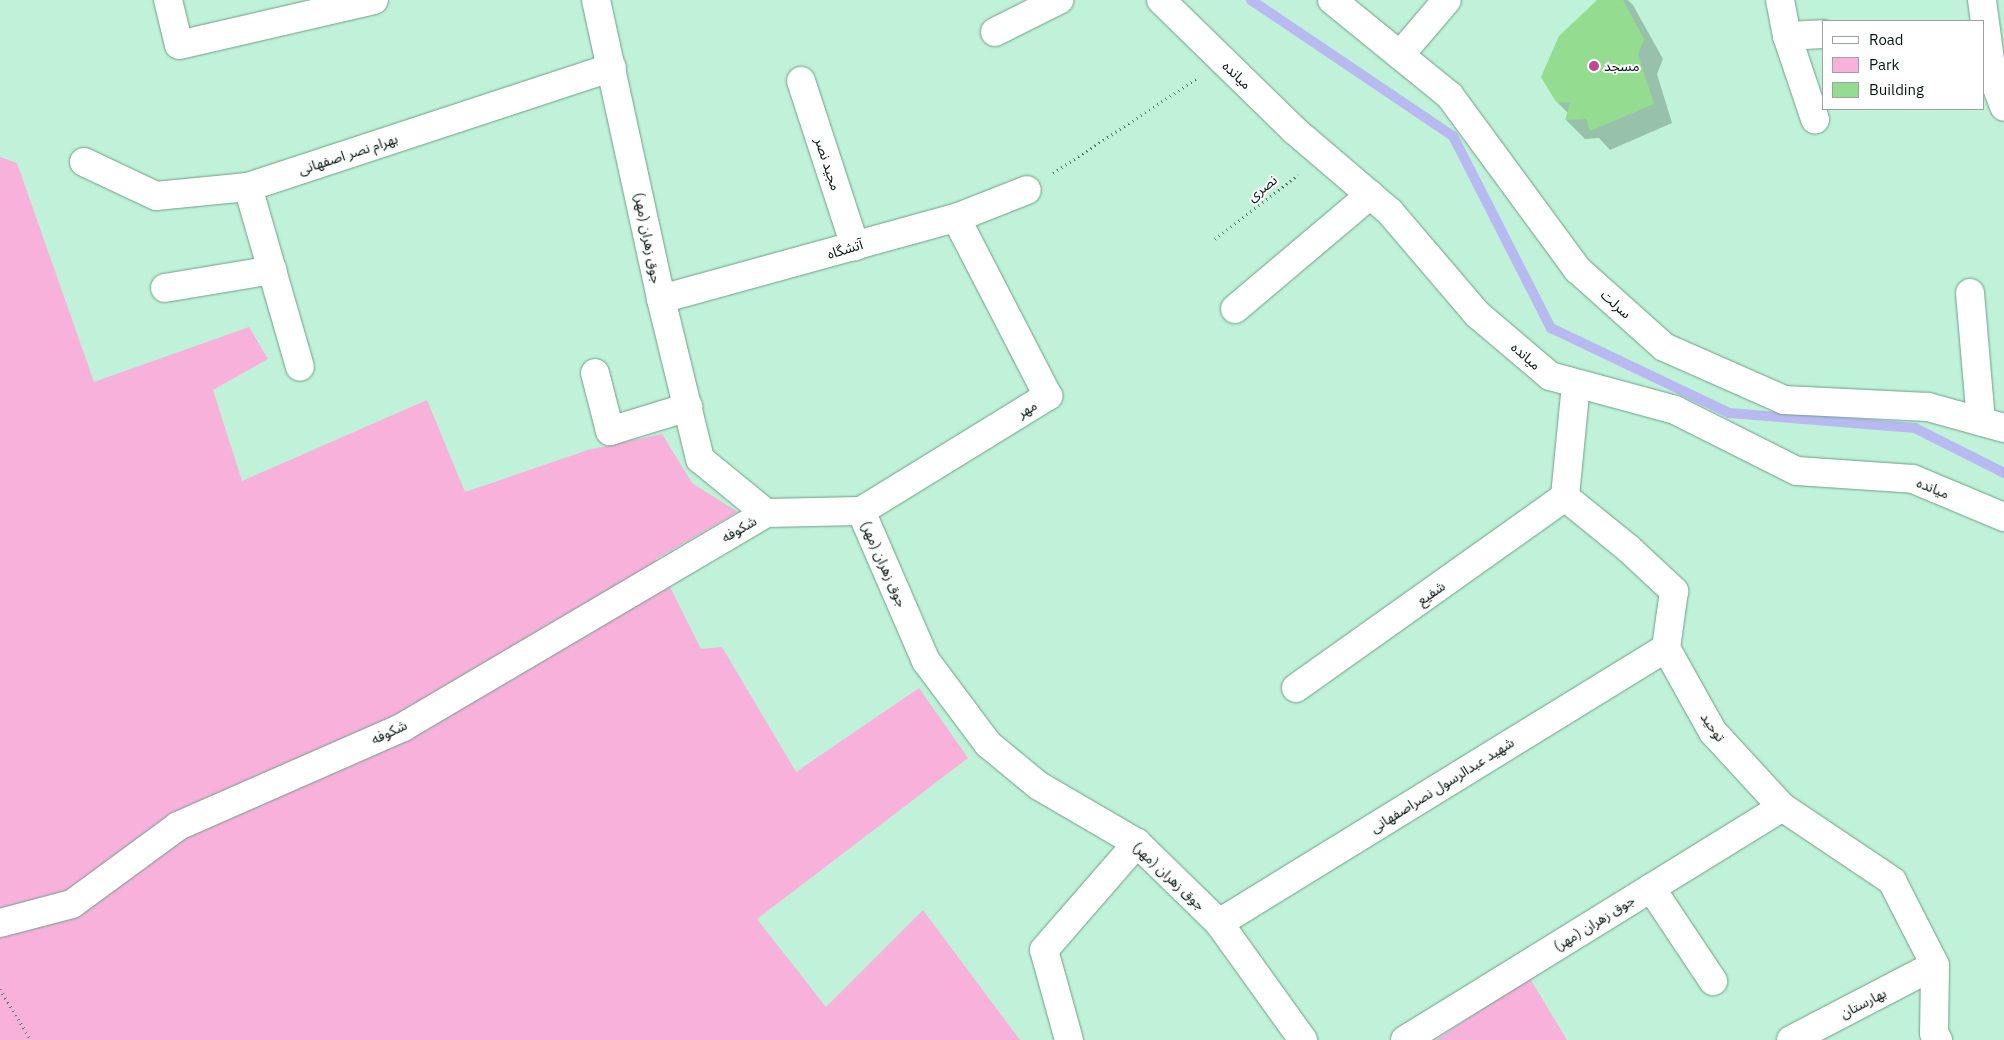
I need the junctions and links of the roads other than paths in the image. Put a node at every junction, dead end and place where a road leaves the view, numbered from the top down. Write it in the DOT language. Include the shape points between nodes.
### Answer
graph roads {
  1 [pos="168,0"];
  2 [pos="374,0"];
  3 [pos="596,0"];
  4 [pos="1059,0"];
  5 [pos="1161,0"];
  6 [pos="1332,0"];
  7 [pos="1448,0"];
  8 [pos="1780,0"];
  9 [pos="292,10"];
  10 [pos="1984,23"];
  11 [pos="995,32"];
  12 [pos="1822,34"];
  13 [pos="1787,36"];
  14 [pos="1400,55"];
  15 [pos="612,67"];
  16 [pos="801,81"];
  17 [pos="2004,107"];
  18 [pos="1815,119"];
  19 [pos="84,162"];
  20 [pos="248,187"];
  21 [pos="1027,190"];
  22 [pos="1370,195"];
  23 [pos="956,218"];
  24 [pos="856,246"];
  25 [pos="272,270"];
  26 [pos="166,288"];
  27 [pos="1970,293"];
  28 [pos="660,299"];
  29 [pos="1235,309"];
  30 [pos="300,367"];
  31 [pos="595,373"];
  32 [pos="1576,384"];
  33 [pos="688,407"];
  34 [pos="1993,425"];
  35 [pos="1565,497"];
  36 [pos="861,510"];
  37 [pos="766,513"];
  38 [pos="2004,517"];
  39 [pos="1666,648"];
  40 [pos="1296,688"];
  41 [pos="1782,807"];
  42 [pos="1137,843"];
  43 [pos="1651,888"];
  44 [pos="0,923"];
  45 [pos="1219,923"];
  46 [pos="1935,965"];
  47 [pos="1713,981"];
  48 [pos="1069,1040"];
  49 [pos="1303,1040"];
  50 [pos="1405,1040"];
  51 [pos="1791,1040"];
  52 [pos="1938,1040"];
  1 -- 9 [label="street" via="179,45"];
  2 -- 9 [label="street"];
  3 -- 15 [label="street, جوق زهران (مهر)"];
  4 -- 11 [label="street"];
  5 -- 22 [label="street, میانده" via="1323,156"];
  6 -- 14 [label="street, سرلت"];
  7 -- 14 [label="street"];
  8 -- 13 [label="street"];
  10 -- 17 [label="street" via="1992,76"];
  12 -- 13 [label="street"];
  13 -- 18 [label="street"];
  14 -- 34 [label="street, سرلت" via="1450,96 1578,270 1664,347 1784,400 1928,407"];
  15 -- 20 [label="street, بهرام نصر اصفهانی"];
  15 -- 28 [label="street, جوق زهران (مهر)"];
  16 -- 24 [label="street, مجید نصر"];
  19 -- 20 [label="street, بهرام نصر اصفهانی" via="156,196"];
  20 -- 25 [label="street"];
  21 -- 23 [label="street, آتشگاه"];
  22 -- 29 [label="street"];
  22 -- 32 [label="street, میانده" via="1390,212 1477,314 1550,376"];
  23 -- 24 [label="street, آتشگاه"];
  23 -- 36 [label="street, مهر" via="1048,396"];
  24 -- 28 [label="street, آتشگاه"];
  25 -- 26 [label="street"];
  25 -- 30 [label="street"];
  27 -- 34 [label="street"];
  28 -- 33 [label="street, جوق زهران (مهر)"];
  31 -- 33 [label="street" via="610,431"];
  32 -- 35 [label="street"];
  32 -- 38 [label="street, میانده" via="1675,410 1797,471 1913,479"];
  33 -- 37 [label="street, جوق زهران (مهر)" via="700,459"];
  35 -- 39 [label="street" via="1674,591"];
  35 -- 40 [label="street, شفیع"];
  36 -- 37 [label="street, جوق زهران (مهر)"];
  36 -- 42 [label="street, جوق زهران (مهر)" via="926,660 988,744 1039,786"];
  37 -- 44 [label="street, شکوفه" via="403,727 178,826 72,904"];
  39 -- 41 [label="street, توحید" via="1713,732"];
  39 -- 45 [label="street, شهید عبدالرسول نصراصفهانی"];
  41 -- 43 [label="street, جوق زهران (مهر)"];
  41 -- 46 [label="street, توحید" via="1892,881"];
  42 -- 45 [label="street, جوق زهران (مهر)"];
  42 -- 48 [label="street" via="1044,950"];
  43 -- 47 [label="street"];
  43 -- 50 [label="street, جوق زهران (مهر)"];
  45 -- 49 [label="street, جوق زهران (مهر)"];
  46 -- 51 [label="street, بهارستان"];
  46 -- 52 [label="street, توحید" via="1934,1033"];
}
